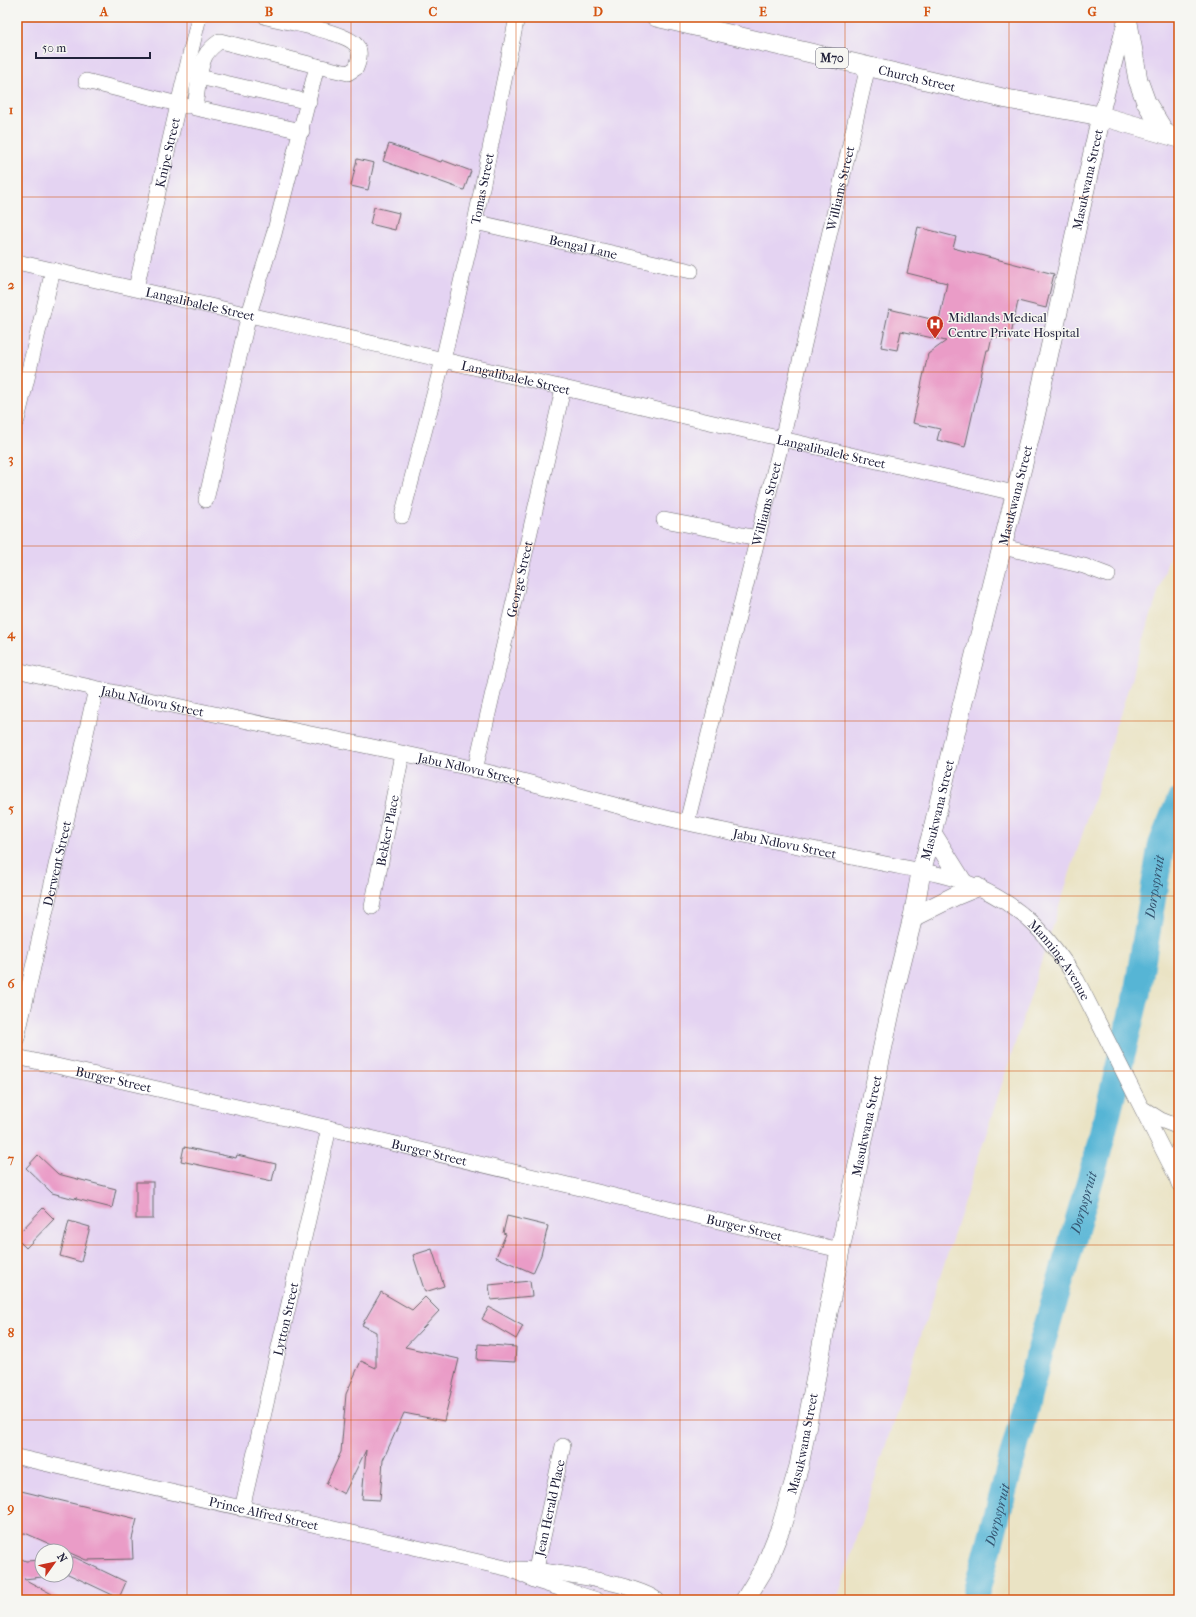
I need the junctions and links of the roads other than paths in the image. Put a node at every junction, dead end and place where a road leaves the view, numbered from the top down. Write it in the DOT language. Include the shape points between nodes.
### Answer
graph roads {
  1 [pos="199,17"];
  2 [pos="266,17"];
  3 [pos="517,17"];
  4 [pos="656,17"];
  5 [pos="1126,17"];
  6 [pos="317,66"];
  7 [pos="868,66"];
  8 [pos="199,77"];
  9 [pos="86,81"];
  10 [pos="309,102"];
  11 [pos="178,105"];
  12 [pos="195,108"];
  13 [pos="1101,116"];
  14 [pos="302,131"];
  15 [pos="1172,136"];
  16 [pos="475,222"];
  17 [pos="17,262"];
  18 [pos="52,270"];
  19 [pos="691,271"];
  20 [pos="136,288"];
  21 [pos="249,314"];
  22 [pos="443,360"];
  23 [pos="564,389"];
  24 [pos="17,420"];
  25 [pos="782,440"];
  26 [pos="1014,493"];
  27 [pos="206,500"];
  28 [pos="402,516"];
  29 [pos="664,520"];
  30 [pos="758,538"];
  31 [pos="1003,546"];
  32 [pos="1108,575"];
  33 [pos="17,670"];
  34 [pos="96,689"];
  35 [pos="402,754"];
  36 [pos="475,770"];
  37 [pos="687,822"];
  38 [pos="932,833"];
  39 [pos="921,872"];
  40 [pos="969,884"];
  41 [pos="372,907"];
  42 [pos="913,917"];
  43 [pos="17,1038"];
  44 [pos="17,1057"];
  45 [pos="1139,1103"];
  46 [pos="1179,1127"];
  47 [pos="329,1128"];
  48 [pos="1179,1148"];
  49 [pos="1177,1179"];
  50 [pos="840,1250"];
  51 [pos="563,1446"];
  52 [pos="17,1457"];
  53 [pos="242,1509"];
  54 [pos="536,1575"];
  55 [pos="597,1600"];
  56 [pos="657,1600"];
  57 [pos="745,1600"];
  1 -- 11 [label="street, Knipe Street"];
  2 -- 6 [label="street" via="344,36 356,45 360,58 356,68 348,73"];
  3 -- 16 [label="street, Tomas Street"];
  4 -- 7 [label="main road, Church Street / M70"];
  5 -- 13 [label="street, Masukwana Street"];
  5 -- 15 [label="main road" via="1138,80 1146,102"];
  6 -- 8 [label="street" via="220,41 204,56"];
  6 -- 10 [label="street"];
  7 -- 13 [label="main road, Church Street / M70" via="1007,99"];
  7 -- 25 [label="street, Williams Street"];
  8 -- 10 [label="street"];
  8 -- 12 [label="street"];
  9 -- 11 [label="street"];
  10 -- 14 [label="street"];
  11 -- 12 [label="street"];
  11 -- 20 [label="street, Knipe Street"];
  12 -- 14 [label="street"];
  13 -- 15 [label="main road, Church Street / M70"];
  13 -- 26 [label="main road, Masukwana Street" via="1036,412"];
  14 -- 21 [label="street"];
  16 -- 19 [label="street, Bengal Lane"];
  16 -- 22 [label="street, Tomas Street"];
  17 -- 18 [label="street, Langalibalele Street"];
  18 -- 20 [label="street, Langalibalele Street"];
  18 -- 24 [label="street"];
  20 -- 21 [label="street, Langalibalele Street"];
  21 -- 22 [label="street, Langalibalele Street"];
  21 -- 27 [label="street"];
  22 -- 23 [label="street, Langalibalele Street"];
  22 -- 28 [label="street, Tomas Street"];
  23 -- 25 [label="street, Langalibalele Street"];
  23 -- 36 [label="street, George Street"];
  25 -- 26 [label="street, Langalibalele Street"];
  25 -- 30 [label="street, Williams Street"];
  26 -- 31 [label="main road, Masukwana Street"];
  29 -- 30 [label="street"];
  30 -- 37 [label="street, Williams Street"];
  31 -- 32 [label="street" via="1090,567"];
  31 -- 38 [label="main road, Masukwana Street"];
  33 -- 34 [label="street, Jabu Ndlovu Street"];
  34 -- 35 [label="street, Jabu Ndlovu Street"];
  34 -- 43 [label="street, Derwent Street"];
  35 -- 36 [label="street, Jabu Ndlovu Street"];
  35 -- 41 [label="street, Bekker Place"];
  36 -- 37 [label="street, Jabu Ndlovu Street"];
  37 -- 39 [label="street, Jabu Ndlovu Street"];
  38 -- 39 [label="main road, Masukwana Street"];
  38 -- 40 [label="main road"];
  39 -- 40 [label="street, Manning Avenue"];
  39 -- 42 [label="main road, Masukwana Street"];
  40 -- 42 [label="main road" via="955,896"];
  40 -- 45 [label="street, Manning Avenue" via="1012,906 1038,927 1060,953 1105,1033"];
  42 -- 50 [label="main road, Masukwana Street" via="895,989"];
  44 -- 47 [label="street, Burger Street"];
  45 -- 46 [label="street" via="1161,1120"];
  45 -- 49 [label="street, Manning Avenue"];
  47 -- 50 [label="street, Burger Street"];
  47 -- 53 [label="street, Lytton Street"];
  48 -- 49 [label="street" via="1174,1164"];
  50 -- 57 [label="main road, Masukwana Street" via="798,1466 781,1527 765,1567"];
  51 -- 54 [label="street, Jean Herald Place"];
  52 -- 53 [label="street, Prince Alfred Street"];
  53 -- 54 [label="street, Prince Alfred Street"];
  54 -- 55 [label="street, Prince Alfred Street"];
  54 -- 56 [label="street, Prince Alfred Street" via="625,1587 644,1592"];
}
